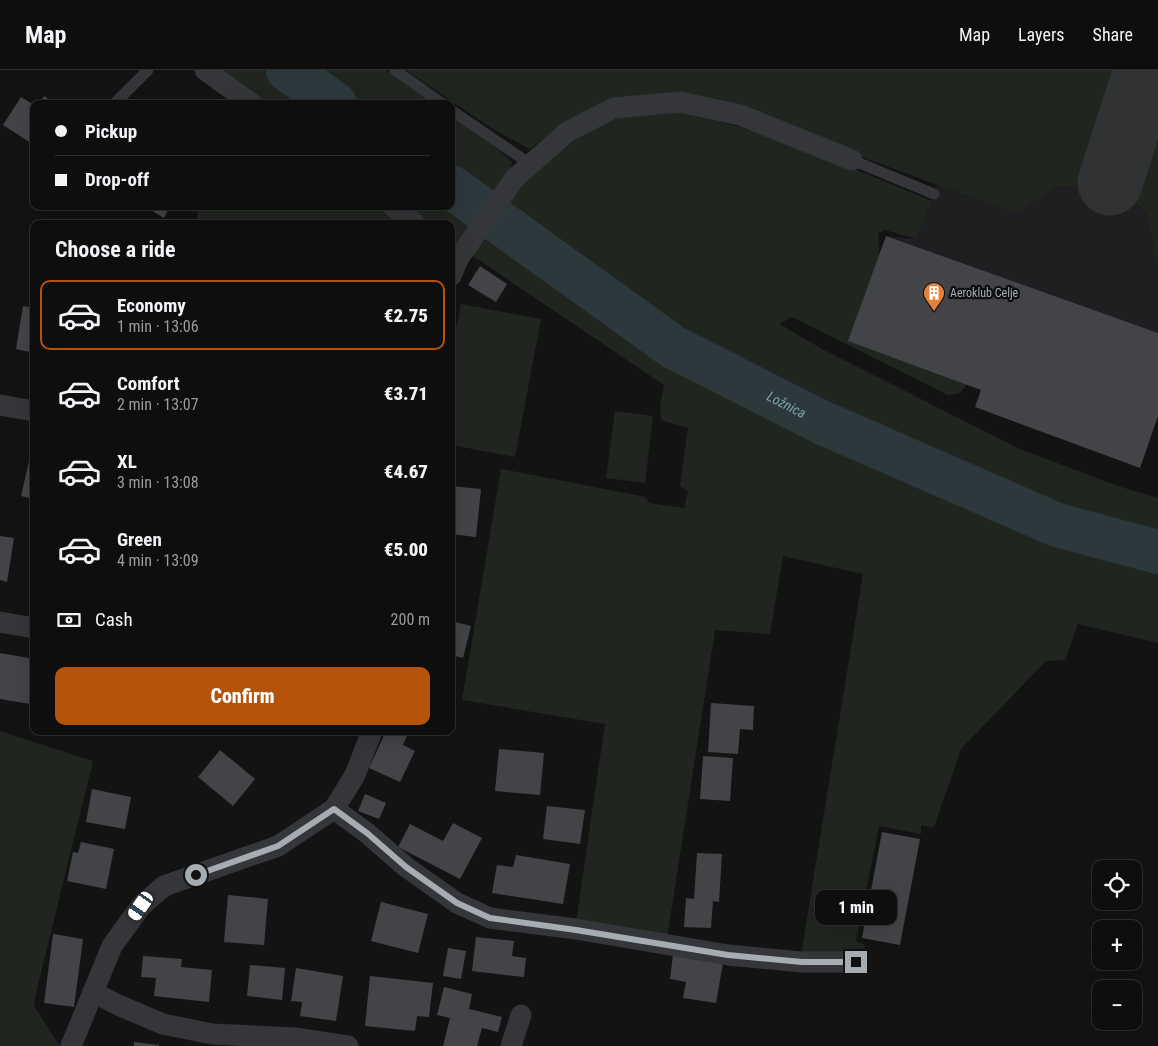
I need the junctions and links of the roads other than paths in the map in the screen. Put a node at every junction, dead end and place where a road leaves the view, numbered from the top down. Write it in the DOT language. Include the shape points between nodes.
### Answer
graph roads {
  1 [pos="148,70"];
  2 [pos="205,70"];
  3 [pos="395,70"];
  4 [pos="118,100"];
  5 [pos="246,100"];
  6 [pos="437,100"];
  7 [pos="455,113"];
  8 [pos="852,160"];
  9 [pos="522,171"];
  10 [pos="934,194"];
  11 [pos="398,210"];
  12 [pos="410,220"];
  13 [pos="458,258"];
  14 [pos="0,405"];
  15 [pos="30,410"];
  16 [pos="0,622"];
  17 [pos="30,627"];
  18 [pos="370,735"];
  19 [pos="334,809"];
  20 [pos="856,962"];
  21 [pos="93,992"];
  22 [pos="522,1015"];
  23 [pos="71,1046"];
  24 [pos="348,1046"];
  25 [pos="511,1046"];
  1 -- 4 [label="lane"];
  2 -- 5 [label="street"];
  3 -- 6 [label="lane"];
  7 -- 9 [label="lane"];
  8 -- 9 [label="street" via="740,115 680,102 614,108 567,132"];
  8 -- 10 [label="lane"];
  9 -- 13 [label="street"];
  11 -- 12 [label="street"];
  14 -- 15 [label="street"];
  16 -- 17 [label="street"];
  18 -- 19 [label="street" via="355,774"];
  19 -- 20 [label="street" via="457,903 490,918 728,955 802,962"];
  19 -- 21 [label="street" via="278,846 164,886 141,906 112,946"];
  21 -- 23 [label="street"];
  21 -- 24 [label="street" via="163,1024 212,1034 295,1038"];
  22 -- 25 [label="street"];
}
